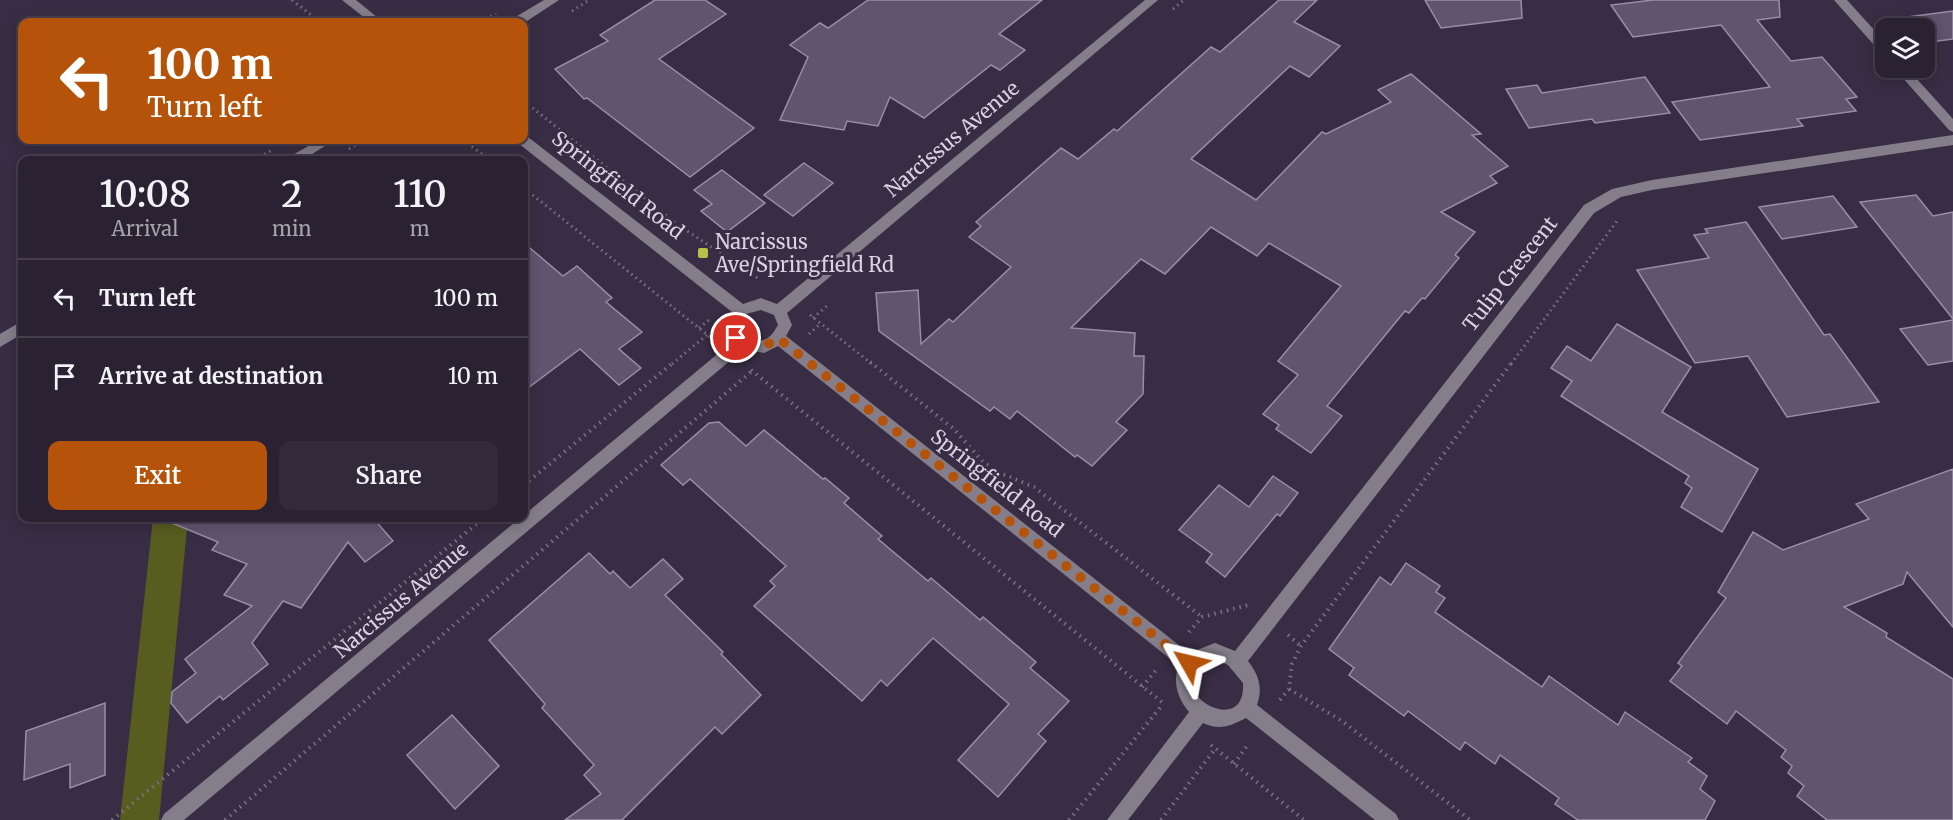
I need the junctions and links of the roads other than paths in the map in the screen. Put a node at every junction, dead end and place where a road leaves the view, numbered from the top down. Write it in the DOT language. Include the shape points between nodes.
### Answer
graph roads {
  1 [pos="348,0"];
  2 [pos="553,0"];
  3 [pos="1152,0"];
  4 [pos="1840,0"];
  5 [pos="372,18"];
  6 [pos="523,18"];
  7 [pos="1875,39"];
  8 [pos="1909,78"];
  9 [pos="1953,127"];
  10 [pos="1953,140"];
  11 [pos="321,144"];
  12 [pos="528,144"];
  13 [pos="301,156"];
  14 [pos="779,310"];
  15 [pos="741,311"];
  16 [pos="18,330"];
  17 [pos="778,338"];
  18 [pos="0,341"];
  19 [pos="741,343"];
  20 [pos="528,521"];
  21 [pos="527,522"];
  22 [pos="1239,661"];
  23 [pos="1189,663"];
  24 [pos="1246,707"];
  25 [pos="1200,712"];
  26 [pos="170,820"];
  27 [pos="1116,820"];
  28 [pos="1390,820"];
  1 -- 5 [label="street"];
  2 -- 6 [label="street"];
  3 -- 14 [label="street, Narcissus Avenue"];
  4 -- 7 [label="street"];
  8 -- 9 [label="street"];
  10 -- 22 [label="street, Tulip Crescent" via="1633,189 1589,209"];
  11 -- 13 [label="street"];
  12 -- 15 [label="street, Springfield Road"];
  14 -- 15 [label="street" via="760,304"];
  14 -- 17 [label="street" via="785,324"];
  15 -- 19 [label="street" via="732,326"];
  16 -- 18 [label="street"];
  17 -- 19 [label="street" via="759,347"];
  17 -- 23 [label="street, Springfield Road"];
  19 -- 20 [label="street, Narcissus Avenue"];
  21 -- 26 [label="street, Narcissus Avenue"];
  22 -- 23 [label="street" via="1215,651"];
  22 -- 24 [label="street" via="1252,683"];
  23 -- 25 [label="street" via="1184,689"];
  24 -- 25 [label="street" via="1225,720"];
  24 -- 28 [label="street"];
  25 -- 27 [label="street"];
}
